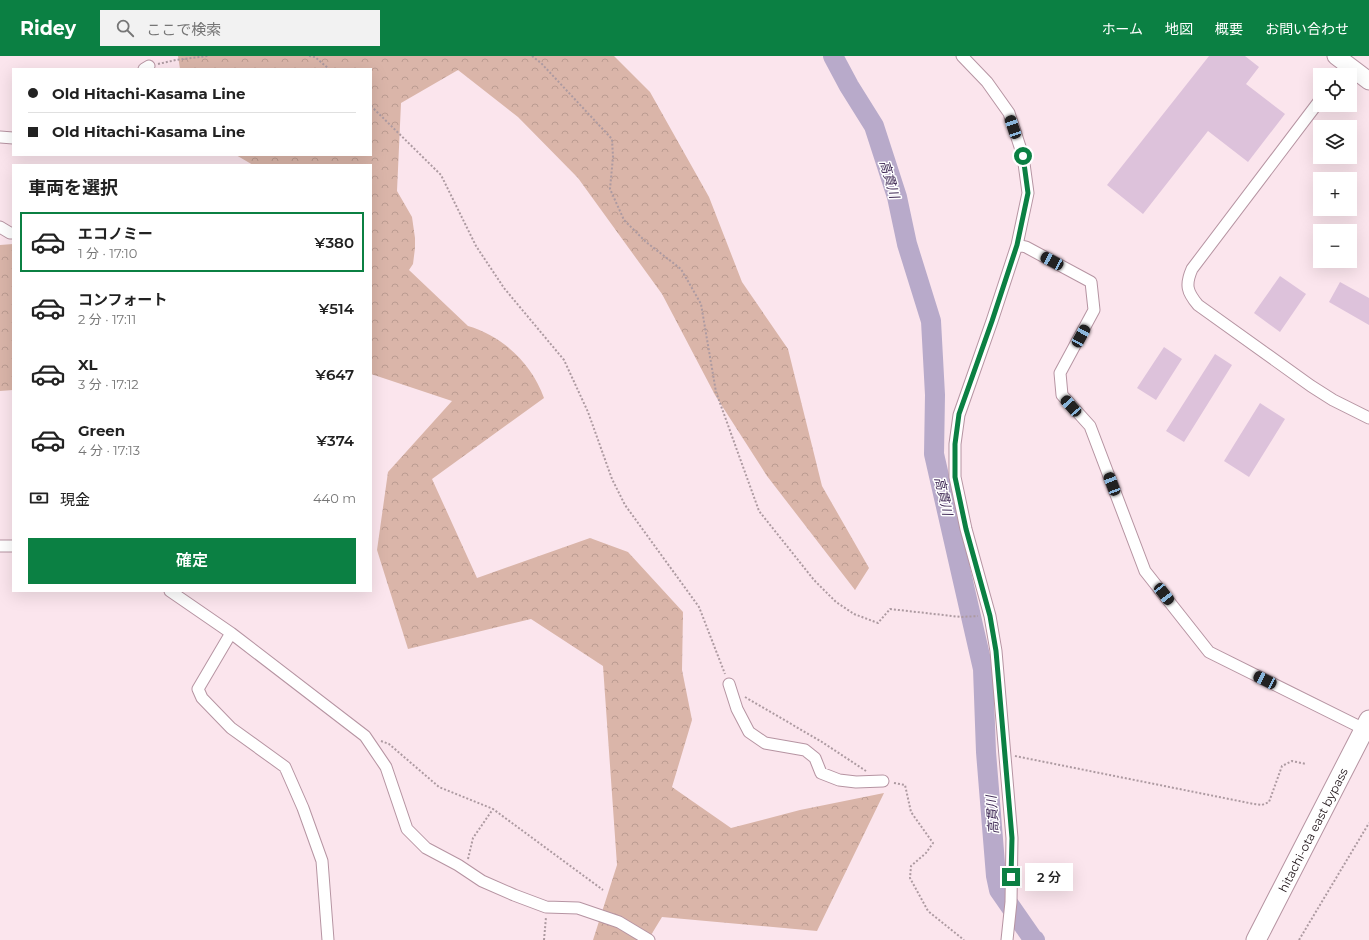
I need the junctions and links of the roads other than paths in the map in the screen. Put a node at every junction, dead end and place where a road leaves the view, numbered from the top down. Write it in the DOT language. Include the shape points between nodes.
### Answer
graph roads {
  1 [pos="962,56"];
  2 [pos="1341,65"];
  3 [pos="1369,81"];
  4 [pos="1313,109"];
  5 [pos="0,137"];
  6 [pos="12,138"];
  7 [pos="0,227"];
  8 [pos="12,233"];
  9 [pos="1017,245"];
  10 [pos="1369,418"];
  11 [pos="0,546"];
  12 [pos="12,546"];
  13 [pos="171,592"];
  14 [pos="231,633"];
  15 [pos="729,684"];
  16 [pos="1367,725"];
  17 [pos="883,780"];
  18 [pos="328,940"];
  19 [pos="649,940"];
  20 [pos="1007,940"];
  21 [pos="1256,940"];
  1 -- 9 [label="street" via="987,82 1009,113 1023,156 1028,193"];
  2 -- 3 [label="main road"];
  4 -- 10 [label="street" via="1192,269 1187,286 1190,297 1210,314 1311,386"];
  5 -- 6 [label="street"];
  7 -- 8 [label="street"];
  9 -- 16 [label="street" via="1026,247 1091,282 1094,310 1060,373 1062,395 1090,426 1146,571 1209,652"];
  9 -- 20 [label="street" via="959,414 955,444 955,477 966,529 990,616 996,651 1012,838 1011,902"];
  11 -- 12 [label="street"];
  13 -- 14 [label="street"];
  14 -- 18 [label="street" via="198,689 202,698 231,728 285,767 322,861"];
  14 -- 19 [label="street" via="365,736 386,767 407,829 426,848 482,881 546,907 578,908 619,922"];
  15 -- 17 [label="street" via="737,709 749,732 765,743 805,750 815,758 821,773 839,780"];
  16 -- 21 [label="highway, hitachi-ota east bypass"];
}
